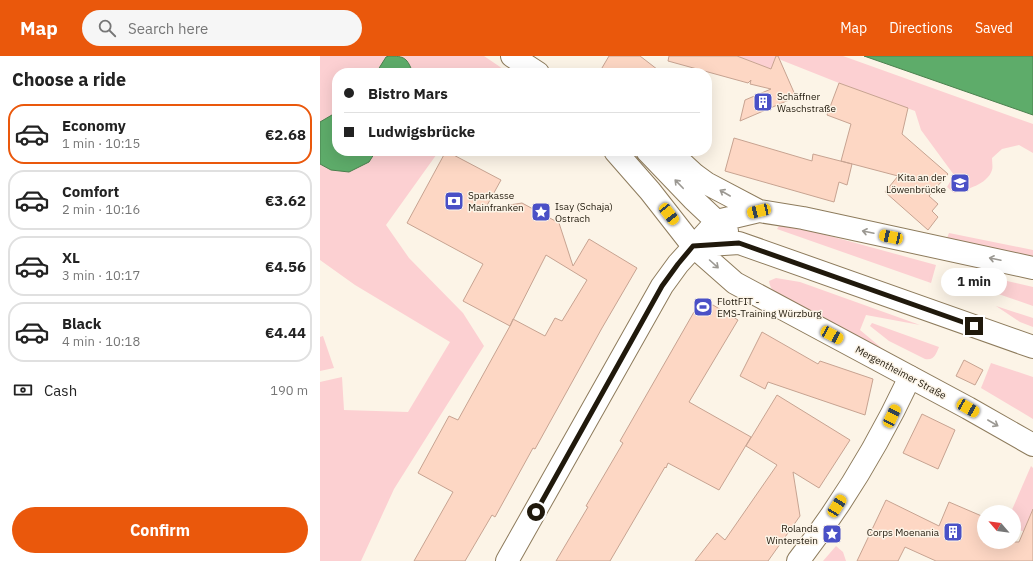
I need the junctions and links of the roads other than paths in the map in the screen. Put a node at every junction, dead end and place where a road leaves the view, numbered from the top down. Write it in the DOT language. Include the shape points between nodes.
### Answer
graph roads {
  1 [pos="512,56"];
  2 [pos="530,68"];
  3 [pos="619,156"];
  4 [pos="652,156"];
  5 [pos="675,156"];
  6 [pos="759,211"];
  7 [pos="717,221"];
  8 [pos="739,243"];
  9 [pos="693,246"];
  10 [pos="1033,268"];
  11 [pos="1033,347"];
  12 [pos="910,377"];
  13 [pos="1033,445"];
  14 [pos="507,561"];
  15 [pos="798,561"];
  1 -- 2 [label="main road"];
  3 -- 9 [label="main road, Mergentheimer Straße"];
  7 -- 4 [label="main road, one-way"];
  6 -- 5 [label="main road, one-way" via="706,183"];
  6 -- 7 [label="main road"];
  10 -- 6 [label="main road, one-way" via="803,218"];
  7 -- 8 [label="main road"];
  7 -- 9 [label="main road"];
  8 -- 9 [label="main road"];
  8 -- 11 [label="main road"];
  9 -- 12 [label="main road, Mergentheimer Straße, one-way" via="735,283"];
  9 -- 14 [label="main road" via="662,286"];
  12 -- 13 [label="main road, Mergentheimer Straße, one-way"];
  12 -- 15 [label="main road" via="885,429 821,532"];
}
